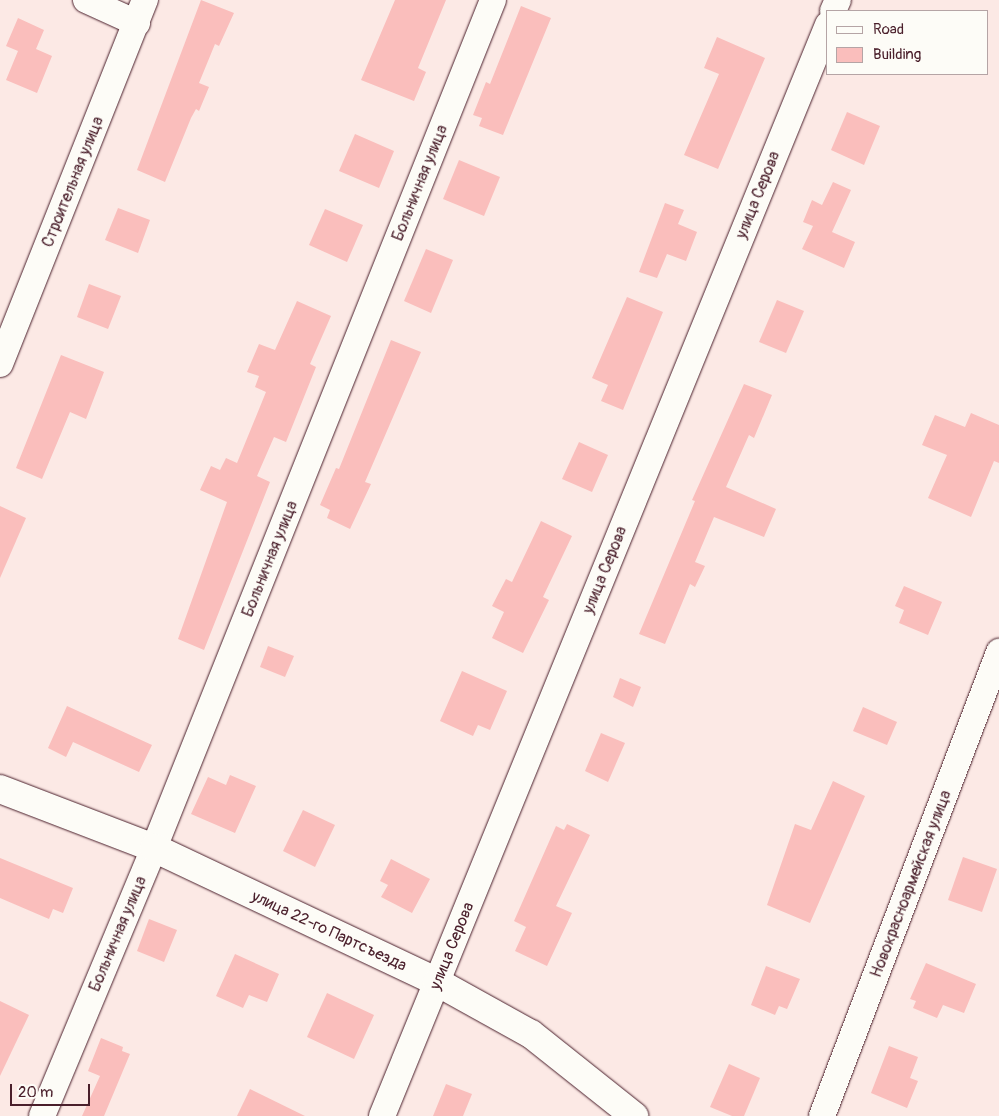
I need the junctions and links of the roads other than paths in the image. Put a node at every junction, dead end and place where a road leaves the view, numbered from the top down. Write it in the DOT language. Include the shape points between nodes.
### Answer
graph roads {
  1 [pos="86,0"];
  2 [pos="493,0"];
  3 [pos="141,11"];
  4 [pos="826,30"];
  5 [pos="0,364"];
  6 [pos="999,652"];
  7 [pos="0,789"];
  8 [pos="154,848"];
  9 [pos="438,982"];
  10 [pos="42,1116"];
  11 [pos="382,1116"];
  12 [pos="634,1116"];
  13 [pos="822,1116"];
  1 -- 3 [label="street"];
  2 -- 8 [label="street, Больничная улица"];
  3 -- 5 [label="street, Строительная улица"];
  4 -- 9 [label="street, улица Серова"];
  6 -- 13 [label="street, Новокрасноармейская улица"];
  7 -- 8 [label="street, улица 22-го Партсъезда"];
  8 -- 9 [label="street, улица 22-го Партсъезда"];
  8 -- 10 [label="street, Больничная улица"];
  9 -- 11 [label="street, улица Серова"];
  9 -- 12 [label="street, улица 22-го Партсъезда" via="531,1034"];
}
